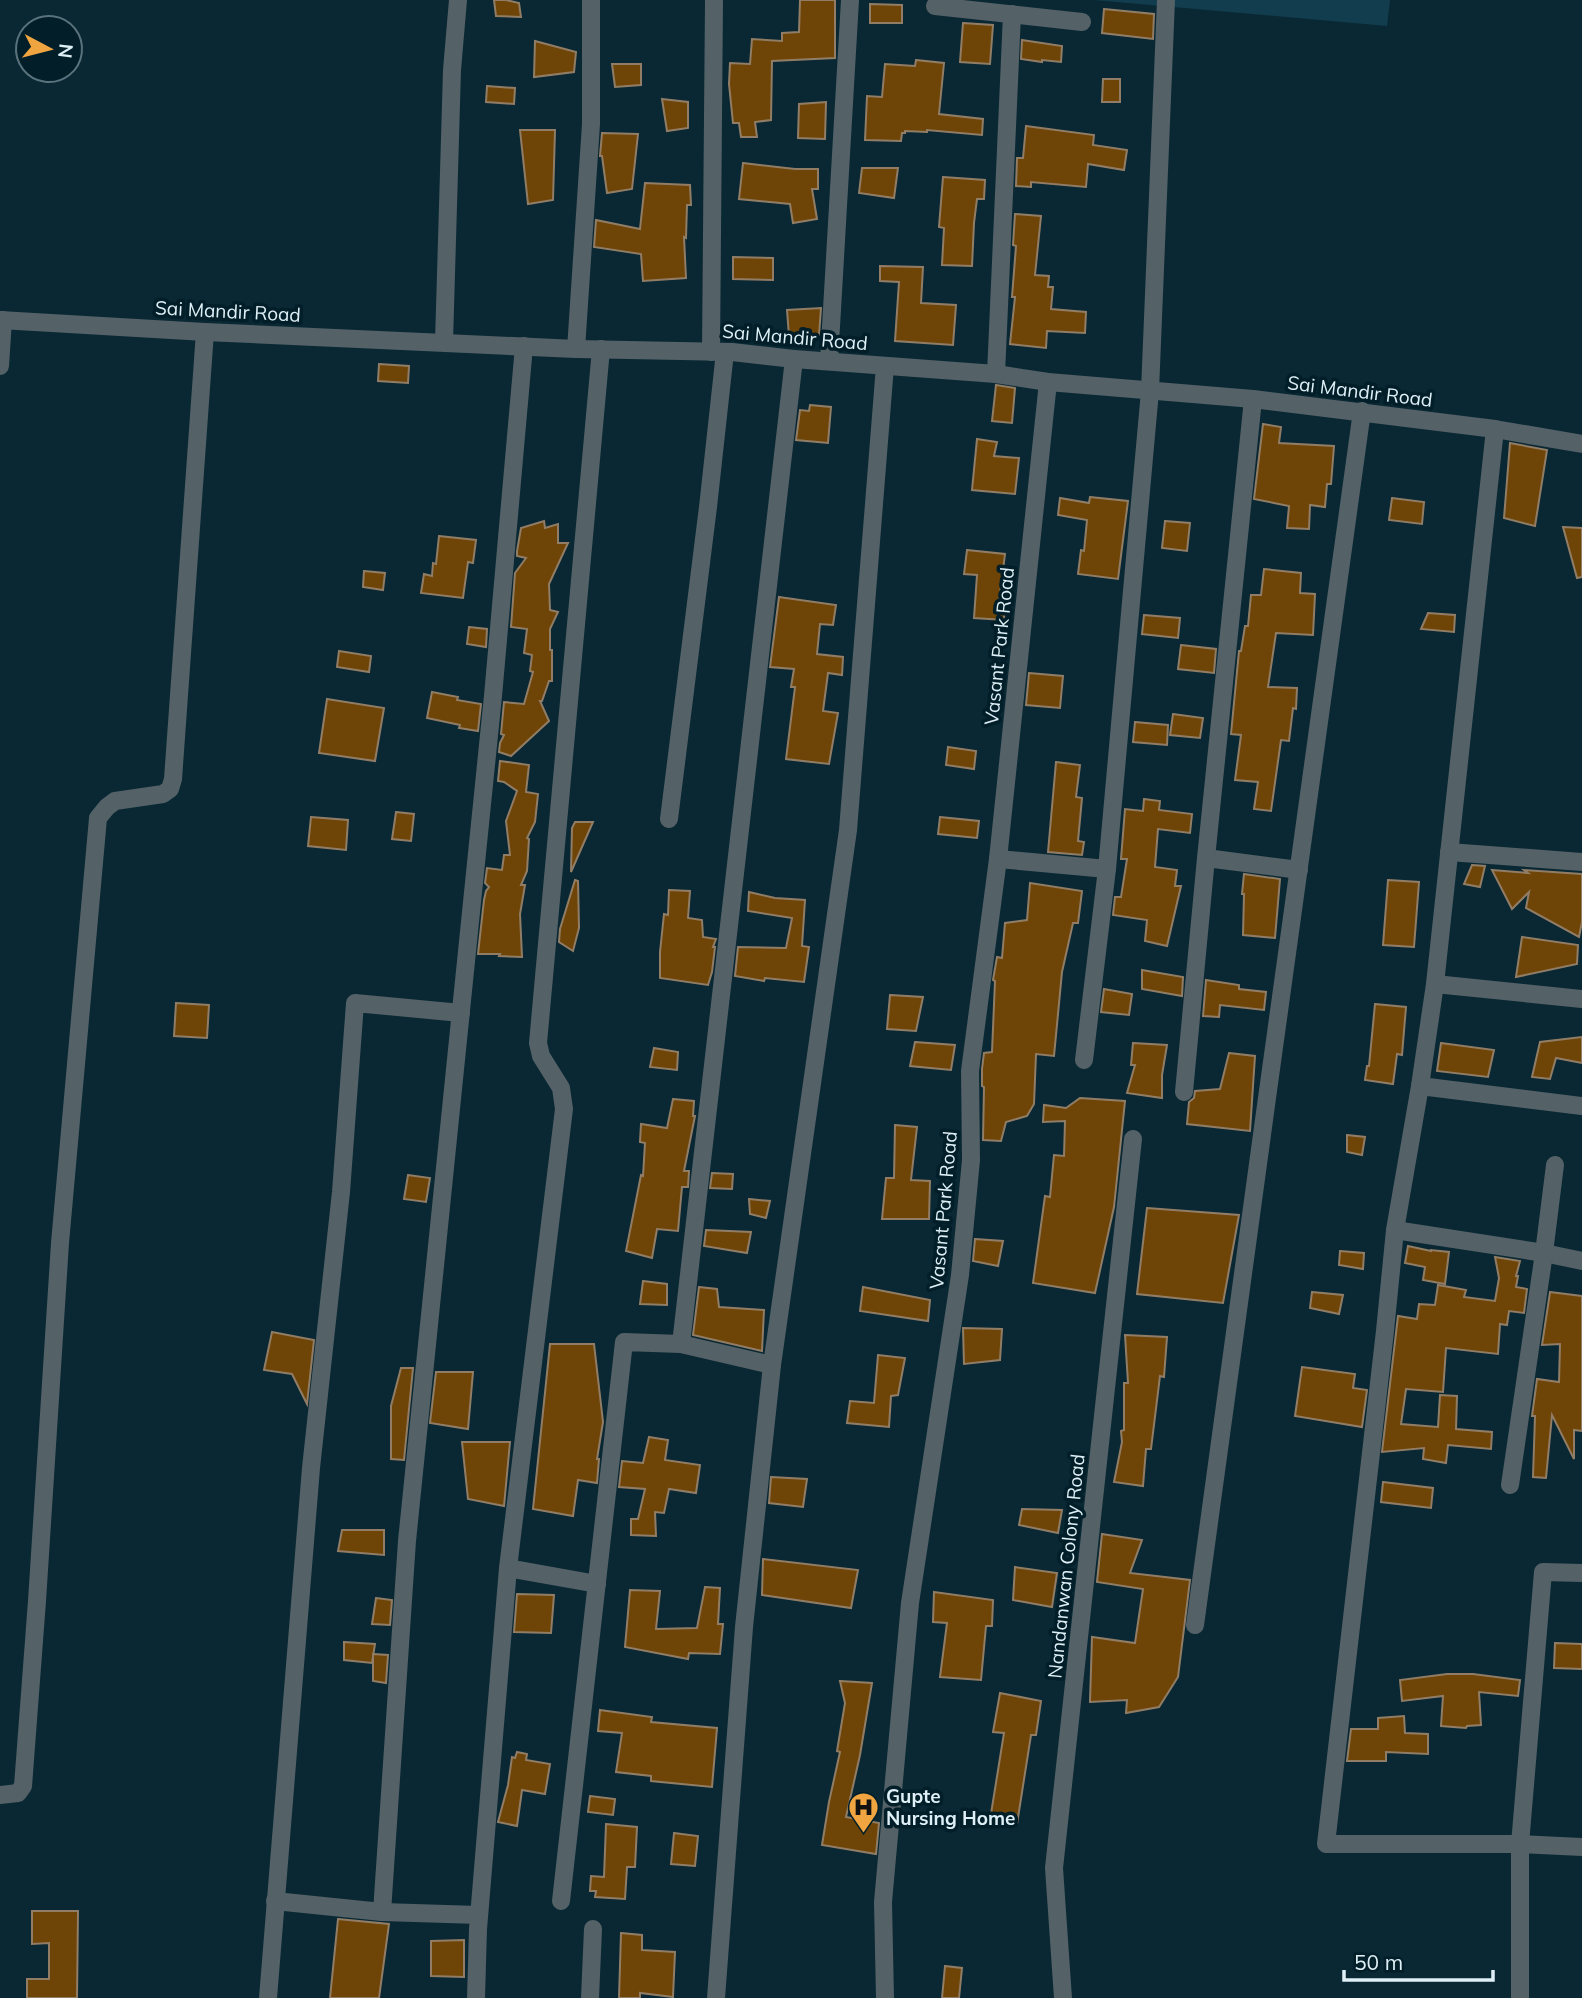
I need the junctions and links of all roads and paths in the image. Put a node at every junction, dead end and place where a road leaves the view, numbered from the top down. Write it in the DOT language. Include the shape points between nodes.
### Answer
graph roads {
  1 [pos="458,0"];
  2 [pos="591,0"];
  3 [pos="714,0"];
  4 [pos="850,0"];
  5 [pos="1166,0"];
  6 [pos="934,6"];
  7 [pos="1012,14"];
  8 [pos="1082,22"];
  9 [pos="1,320"];
  10 [pos="205,332"];
  11 [pos="444,342"];
  12 [pos="524,346"];
  13 [pos="576,349"];
  14 [pos="601,349"];
  15 [pos="718,352"];
  16 [pos="794,359"];
  17 [pos="829,360"];
  18 [pos="0,366"];
  19 [pos="886,366"];
  20 [pos="996,374"];
  21 [pos="1048,382"];
  22 [pos="1150,391"];
  23 [pos="1253,399"];
  24 [pos="1362,411"];
  25 [pos="1494,429"];
  26 [pos="1582,444"];
  27 [pos="669,819"];
  28 [pos="1449,852"];
  29 [pos="1206,858"];
  30 [pos="998,859"];
  31 [pos="1582,862"];
  32 [pos="1107,869"];
  33 [pos="1299,870"];
  34 [pos="1435,984"];
  35 [pos="1582,999"];
  36 [pos="461,1013"];
  37 [pos="1084,1060"];
  38 [pos="1420,1086"];
  39 [pos="1184,1092"];
  40 [pos="1582,1106"];
  41 [pos="1133,1139"];
  42 [pos="1555,1165"];
  43 [pos="1395,1230"];
  44 [pos="1544,1253"];
  45 [pos="1582,1261"];
  46 [pos="681,1343"];
  47 [pos="772,1364"];
  48 [pos="1510,1485"];
  49 [pos="508,1568"];
  50 [pos="1582,1573"];
  51 [pos="597,1584"];
  52 [pos="1195,1625"];
  53 [pos="0,1795"];
  54 [pos="1520,1844"];
  55 [pos="1582,1847"];
  56 [pos="275,1901"];
  57 [pos="561,1901"];
  58 [pos="382,1912"];
  59 [pos="479,1915"];
  60 [pos="593,1929"];
  61 [pos="268,1998"];
  62 [pos="476,1998"];
  63 [pos="590,1998"];
  64 [pos="716,1998"];
  65 [pos="885,1998"];
  66 [pos="1063,1998"];
  67 [pos="1520,1998"];
  1 -- 11 [label="street"];
  2 -- 13 [label="street" via="591,124"];
  3 -- 15 [label="street"];
  4 -- 17 [label="street"];
  5 -- 22 [label="street"];
  6 -- 7 [label="street"];
  7 -- 8 [label="street"];
  7 -- 20 [label="street"];
  9 -- 10 [label="street, Sai Mandir Road"];
  9 -- 18 [label="street"];
  10 -- 11 [label="street, Sai Mandir Road"];
  10 -- 53 [label="street" via="173,779 163,794 115,801 98,818 60,1243 23,1786 18,1793"];
  11 -- 12 [label="street, Sai Mandir Road"];
  12 -- 13 [label="street, Sai Mandir Road"];
  12 -- 36 [label="street"];
  13 -- 14 [label="street, Sai Mandir Road"];
  14 -- 15 [label="street, Sai Mandir Road"];
  14 -- 49 [label="street" via="538,1043 561,1088 564,1109"];
  15 -- 16 [label="street, Sai Mandir Road"];
  15 -- 27 [label="street" via="708,507"];
  16 -- 17 [label="street, Sai Mandir Road"];
  16 -- 46 [label="street"];
  17 -- 19 [label="street, Sai Mandir Road"];
  19 -- 20 [label="street, Sai Mandir Road"];
  19 -- 47 [label="street" via="848,831"];
  20 -- 21 [label="street, Sai Mandir Road"];
  21 -- 22 [label="street, Sai Mandir Road"];
  21 -- 30 [label="street, Vasant Park Road"];
  22 -- 23 [label="street, Sai Mandir Road"];
  22 -- 32 [label="street"];
  23 -- 24 [label="street, Sai Mandir Road"];
  23 -- 29 [label="street"];
  24 -- 25 [label="street, Sai Mandir Road"];
  24 -- 33 [label="street"];
  25 -- 26 [label="street, Sai Mandir Road"];
  25 -- 28 [label="street"];
  28 -- 31 [label="street"];
  28 -- 34 [label="street"];
  29 -- 33 [label="street"];
  29 -- 39 [label="street"];
  30 -- 32 [label="street"];
  30 -- 65 [label="street, Vasant Park Road" via="970,1071 971,1160 960,1275 910,1602 883,1902"];
  32 -- 37 [label="street"];
  33 -- 52 [label="street"];
  34 -- 35 [label="street"];
  34 -- 38 [label="street"];
  36 -- 56 [label="street" via="355,1003"];
  36 -- 58 [label="street" via="407,1541"];
  38 -- 40 [label="street"];
  38 -- 43 [label="street"];
  41 -- 66 [label="street, Nandanwan Colony Road" via="1054,1868"];
  42 -- 44 [label="street"];
  43 -- 44 [label="street"];
  43 -- 54 [label="street" via="1326,1844"];
  44 -- 45 [label="street"];
  44 -- 48 [label="street"];
  46 -- 47 [label="street"];
  46 -- 51 [label="street" via="624,1342"];
  47 -- 64 [label="street" via="744,1628"];
  49 -- 51 [label="street"];
  49 -- 59 [label="street"];
  50 -- 54 [label="street" via="1543,1572"];
  51 -- 57 [label="street"];
  54 -- 55 [label="street"];
  54 -- 67 [label="street"];
  56 -- 58 [label="street"];
  56 -- 61 [label="street"];
  58 -- 59 [label="street"];
  59 -- 62 [label="street"];
  60 -- 63 [label="street"];
}
